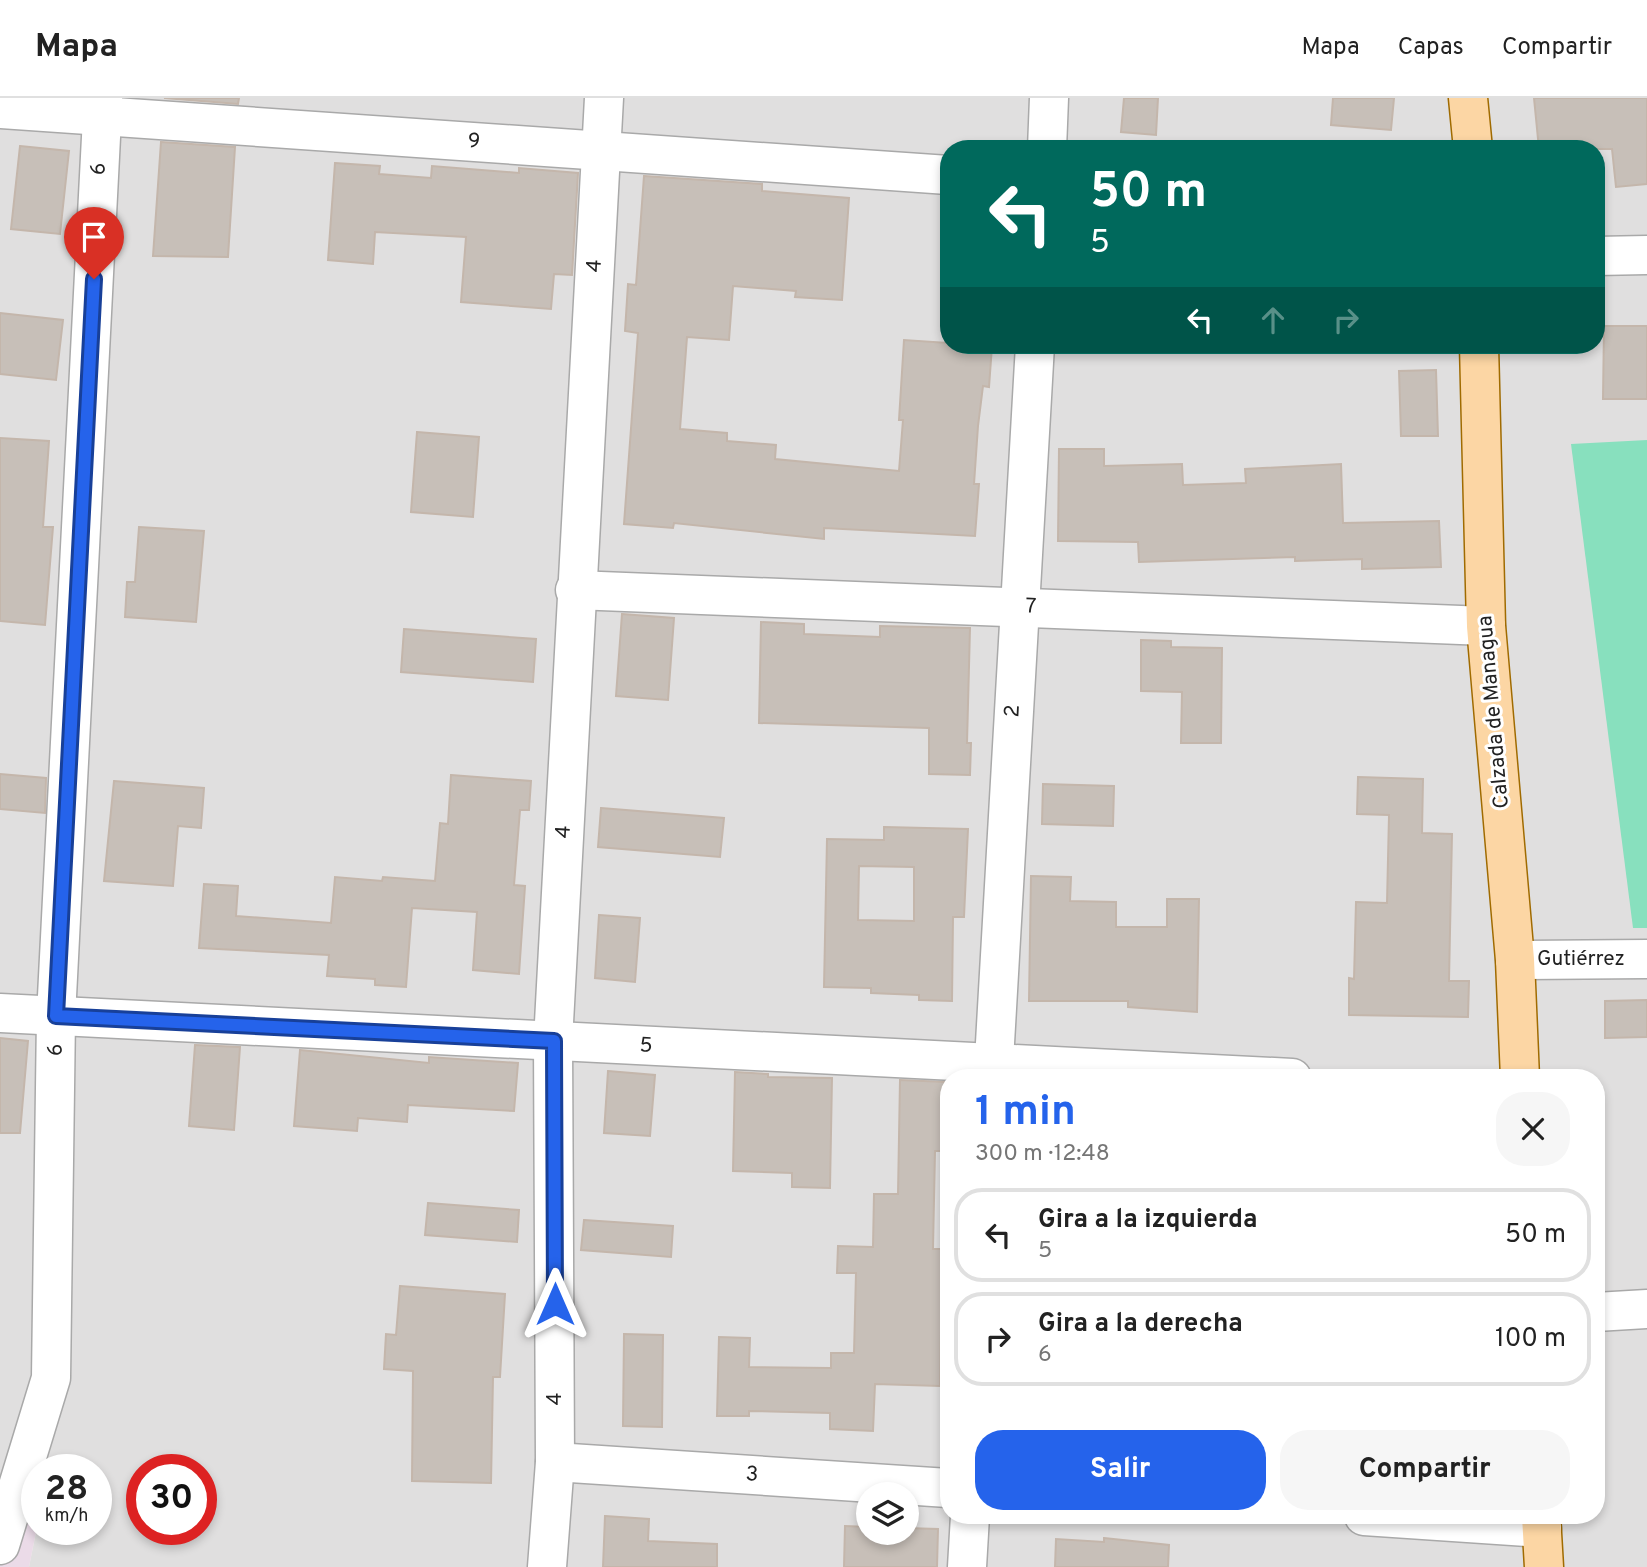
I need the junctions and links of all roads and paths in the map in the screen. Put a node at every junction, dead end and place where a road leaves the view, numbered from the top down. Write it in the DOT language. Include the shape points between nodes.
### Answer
graph roads {
  1 [pos="604,98"];
  2 [pos="1049,98"];
  3 [pos="1468,98"];
  4 [pos="102,107"];
  5 [pos="0,109"];
  6 [pos="1047,140"];
  7 [pos="1472,140"];
  8 [pos="602,152"];
  9 [pos="940,174"];
  10 [pos="1647,254"];
  11 [pos="1605,256"];
  12 [pos="1034,354"];
  13 [pos="1479,354"];
  14 [pos="575,590"];
  15 [pos="1018,607"];
  16 [pos="1486,626"];
  17 [pos="1647,959"];
  18 [pos="1515,960"];
  19 [pos="0,1013"];
  20 [pos="56,1016"];
  21 [pos="554,1041"];
  22 [pos="979,1069"];
  23 [pos="994,1069"];
  24 [pos="1520,1069"];
  25 [pos="1647,1309"];
  26 [pos="1605,1311"];
  27 [pos="15,1453"];
  28 [pos="555,1462"];
  29 [pos="940,1487"];
  30 [pos="970,1524"];
  31 [pos="1541,1524"];
  32 [pos="0,1545"];
  33 [pos="547,1567"];
  34 [pos="967,1567"];
  35 [pos="1544,1567"];
  1 -- 8 [label="street, 4"];
  2 -- 6 [label="street"];
  3 -- 7 [label="main road"];
  4 -- 5 [label="street, 9"];
  4 -- 8 [label="street, 9"];
  4 -- 20 [label="street, 6"];
  8 -- 9 [label="street, 9"];
  8 -- 14 [label="street, 4"];
  10 -- 11 [label="street"];
  12 -- 15 [label="street, 2"];
  13 -- 16 [label="main road, Calzada de Managua"];
  14 -- 15 [label="street, 7"];
  14 -- 21 [label="street, 4"];
  15 -- 16 [label="street, 7"];
  15 -- 23 [label="street, 2"];
  16 -- 18 [label="main road, Calzada de Managua"];
  17 -- 18 [label="street, Gutiérrez"];
  18 -- 24 [label="main road, Calzada de Managua"];
  19 -- 20 [label="street, 5"];
  20 -- 21 [label="street, 5"];
  20 -- 27 [label="street, 6" via="51,1378"];
  21 -- 22 [label="street, 5"];
  21 -- 28 [label="street, 4"];
  25 -- 26 [label="street"];
  27 -- 32 [label="street, 6"];
  28 -- 29 [label="street, 3"];
  28 -- 33 [label="street, 4"];
  30 -- 34 [label="street"];
  31 -- 35 [label="main road"];
}
